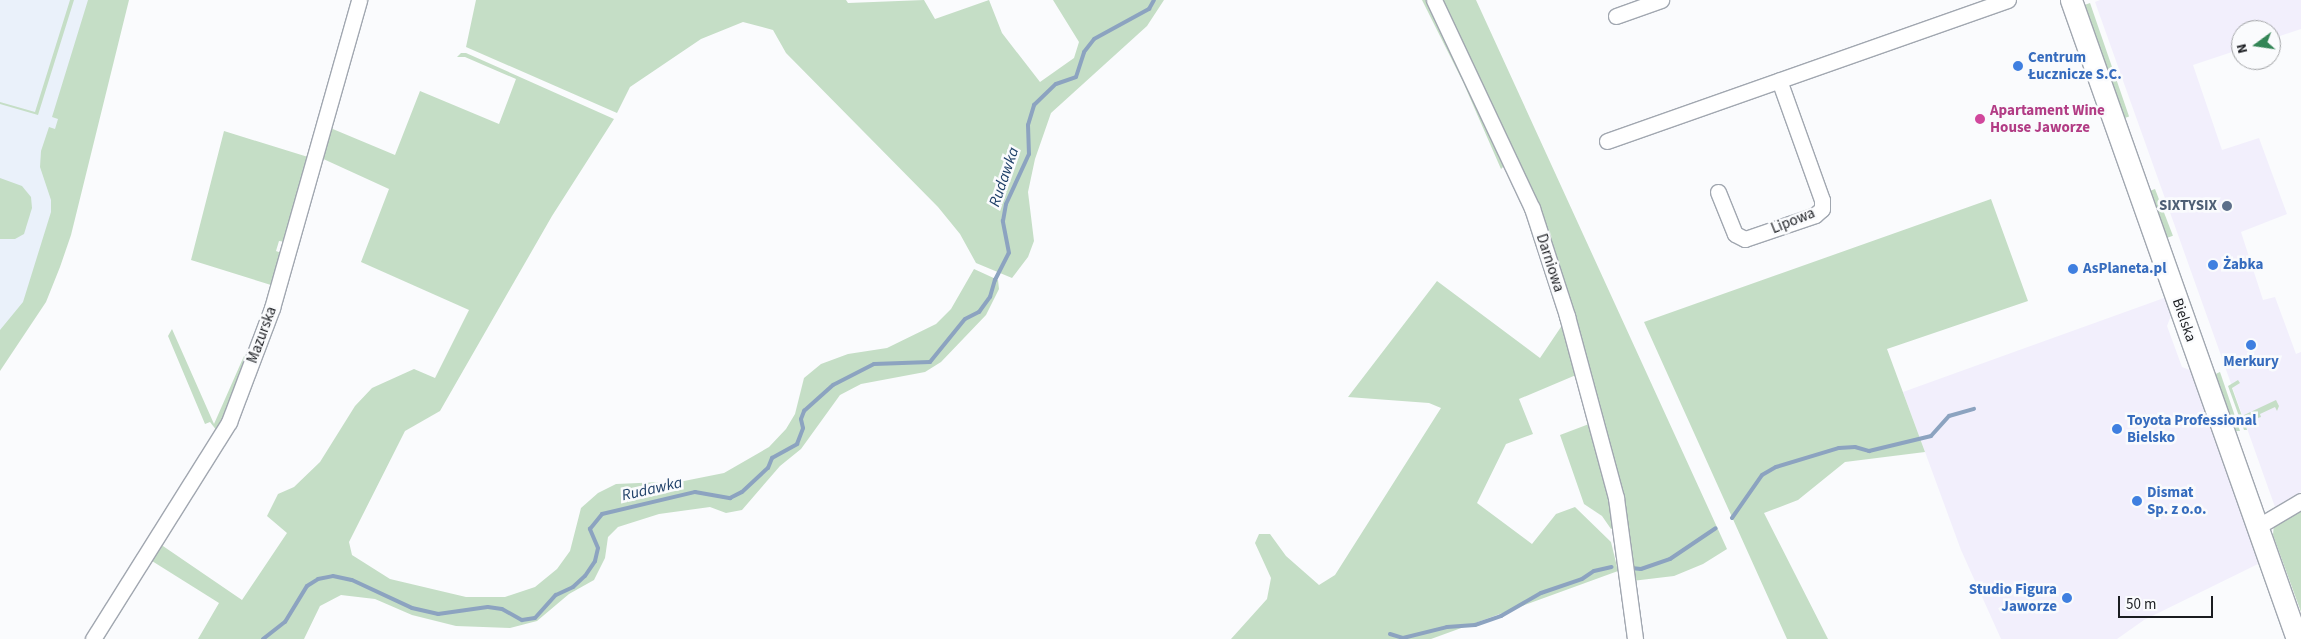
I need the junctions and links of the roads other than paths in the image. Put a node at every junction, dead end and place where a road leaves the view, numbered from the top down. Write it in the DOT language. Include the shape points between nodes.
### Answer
graph roads {
  1 [pos="359,0"];
  2 [pos="1434,0"];
  3 [pos="1661,0"];
  4 [pos="2008,0"];
  5 [pos="2077,2"];
  6 [pos="1616,16"];
  7 [pos="1779,80"];
  8 [pos="1607,141"];
  9 [pos="1718,192"];
  10 [pos="2301,500"];
  11 [pos="2257,527"];
  12 [pos="93,639"];
  13 [pos="1635,639"];
  14 [pos="2297,639"];
  1 -- 12 [label="street, Mazurska" via="272,308 229,422"];
  2 -- 13 [label="street, Darniowa" via="1532,208 1567,316 1616,498"];
  3 -- 6 [label="street"];
  4 -- 7 [label="street"];
  5 -- 11 [label="main road, Bielska"];
  7 -- 8 [label="street"];
  7 -- 9 [label="street, Lipowa" via="1822,200 1822,209 1815,215 1745,239 1735,234"];
  10 -- 11 [label="street"];
  11 -- 14 [label="main road, Bielska"];
}
